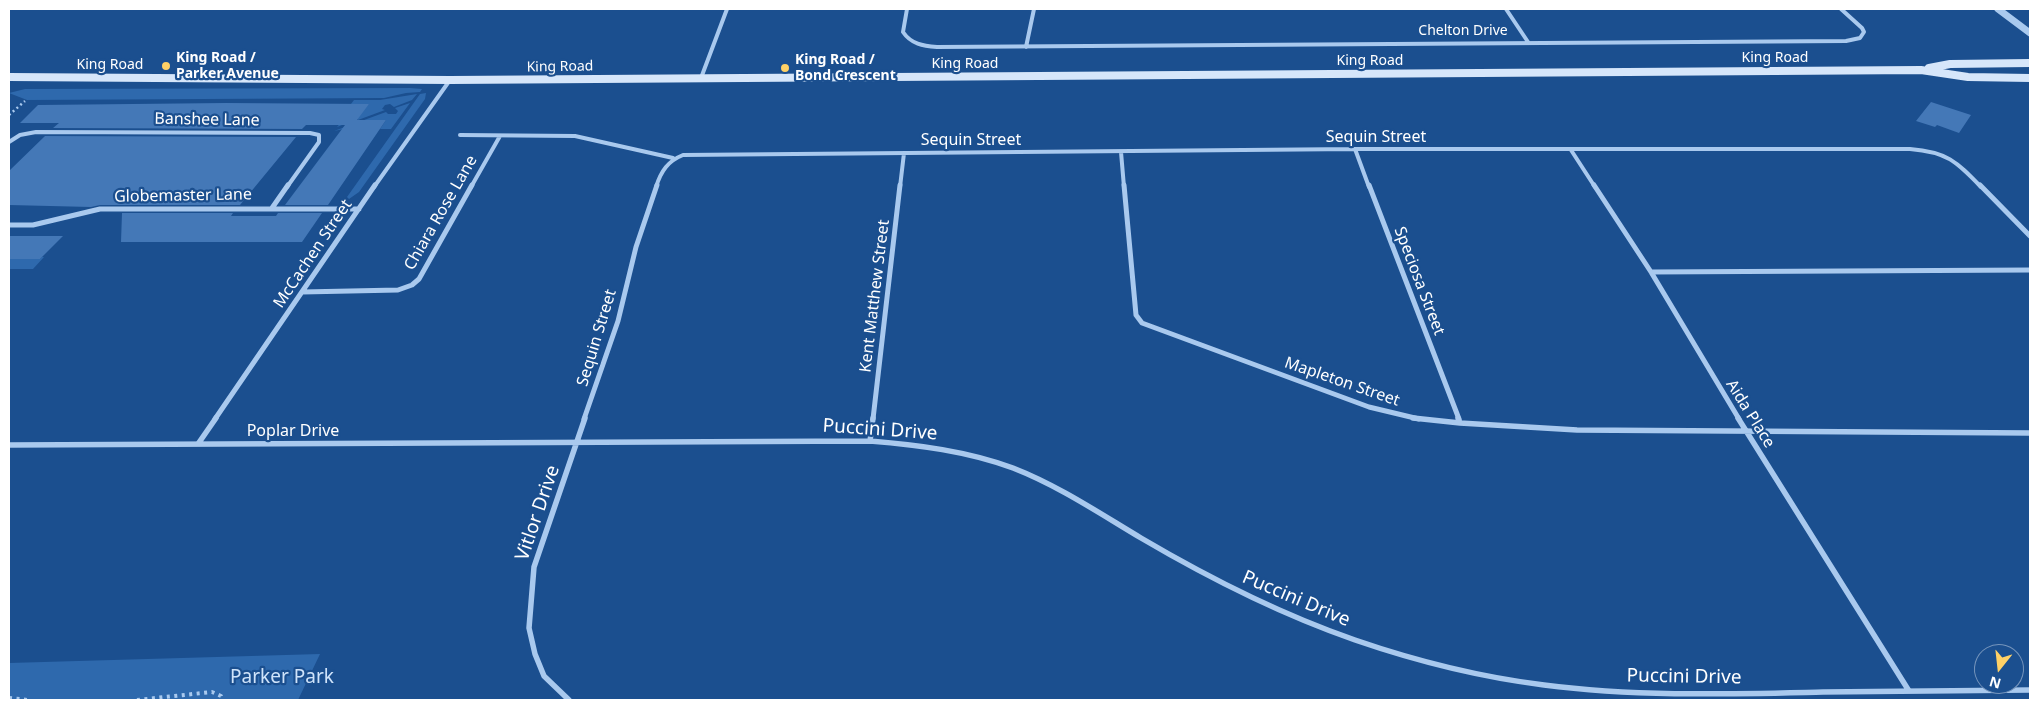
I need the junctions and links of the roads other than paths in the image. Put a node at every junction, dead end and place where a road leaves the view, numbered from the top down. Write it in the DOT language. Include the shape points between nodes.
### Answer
graph roads {
  1 [pos="727,9"];
  2 [pos="907,9"];
  3 [pos="1034,9"];
  4 [pos="1506,9"];
  5 [pos="1841,9"];
  6 [pos="1998,9"];
  7 [pos="2030,34"];
  8 [pos="1528,42"];
  9 [pos="1026,47"];
  10 [pos="2030,64"];
  11 [pos="1921,70"];
  12 [pos="9,77"];
  13 [pos="701,78"];
  14 [pos="2030,78"];
  15 [pos="450,80"];
  16 [pos="460,135"];
  17 [pos="500,136"];
  18 [pos="9,142"];
  19 [pos="1355,149"];
  20 [pos="1571,150"];
  21 [pos="1122,152"];
  22 [pos="904,153"];
  23 [pos="673,158"];
  24 [pos="272,208"];
  25 [pos="359,209"];
  26 [pos="9,225"];
  27 [pos="2030,236"];
  28 [pos="2030,270"];
  29 [pos="1651,272"];
  30 [pos="302,292"];
  31 [pos="1460,423"];
  32 [pos="1746,431"];
  33 [pos="2030,433"];
  34 [pos="870,441"];
  35 [pos="577,442"];
  36 [pos="198,444"];
  37 [pos="9,445"];
  38 [pos="2030,690"];
  39 [pos="1909,691"];
  40 [pos="570,700"];
  1 -- 13 [label="street"];
  2 -- 9 [label="street, Chelton Drive" via="903,32 918,44"];
  3 -- 9 [label="street"];
  4 -- 8 [label="street"];
  5 -- 8 [label="street, Chelton Drive" via="1862,28 1864,32 1860,38 1836,41"];
  6 -- 7 [label="street"];
  8 -- 9 [label="street, Chelton Drive"];
  10 -- 11 [label="main road, King Road" via="1950,64"];
  11 -- 13 [label="main road, King Road"];
  11 -- 14 [label="main road, King Road" via="1968,77"];
  12 -- 15 [label="main road, King Road"];
  13 -- 15 [label="main road, King Road"];
  15 -- 25 [label="street, McCachen Street"];
  16 -- 17 [label="street"];
  17 -- 23 [label="street" via="574,136"];
  17 -- 30 [label="street, Chiara Rose Lane" via="412,285 398,290"];
  18 -- 24 [label="street, Banshee Lane" via="20,135 36,132 319,135 319,142"];
  19 -- 20 [label="street, Sequin Street"];
  19 -- 21 [label="street, Sequin Street"];
  19 -- 31 [label="street, Speciosa Street"];
  20 -- 27 [label="street, Sequin Street" via="1910,148 1932,151 1957,162"];
  20 -- 29 [label="street, Aida Place"];
  21 -- 22 [label="street, Sequin Street"];
  21 -- 31 [label="street, Mapleton Street" via="1136,315 1142,323 1369,407 1417,418"];
  22 -- 23 [label="street, Sequin Street" via="683,155"];
  22 -- 34 [label="street, Kent Matthew Street"];
  23 -- 35 [label="street, Sequin Street" via="664,167 654,193 636,247 618,320"];
  24 -- 25 [label="street, Globemaster Lane"];
  24 -- 26 [label="street, Globemaster Lane" via="100,209 33,225"];
  25 -- 30 [label="street, McCachen Street"];
  28 -- 29 [label="street"];
  29 -- 32 [label="street, Aida Place"];
  30 -- 36 [label="street, McCachen Street"];
  31 -- 32 [label="street, Mapleton Street" via="1577,430"];
  32 -- 33 [label="street, Mapleton Street"];
  32 -- 39 [label="street, Aida Place"];
  34 -- 35 [label="street, Puccini Drive"];
  34 -- 39 [label="street, Puccini Drive" via="940,448 988,459 1032,475 1245,595 1353,639 1448,666 1544,685 1636,693"];
  35 -- 36 [label="street, Poplar Drive"];
  35 -- 40 [label="street, Vitlor Drive" via="534,567 529,628 544,676"];
  36 -- 37 [label="street, Poplar Drive"];
  38 -- 39 [label="street, Puccini Drive"];
}
